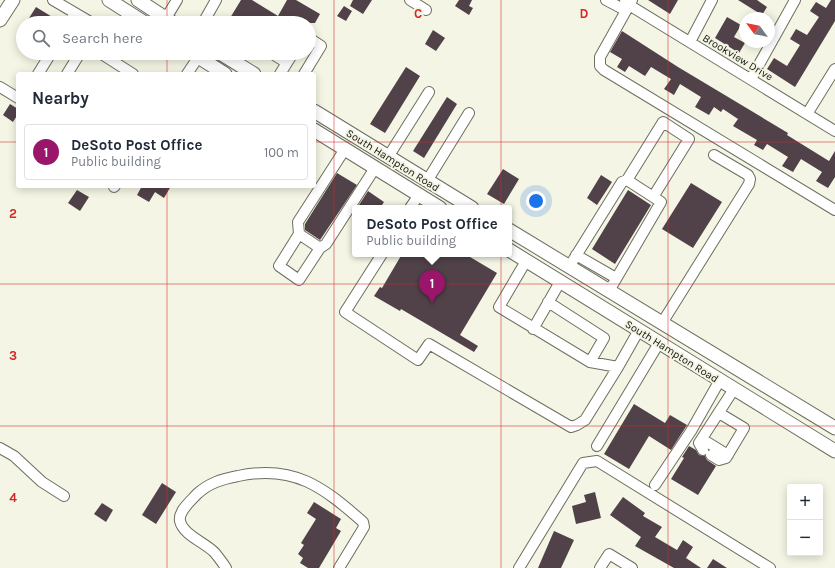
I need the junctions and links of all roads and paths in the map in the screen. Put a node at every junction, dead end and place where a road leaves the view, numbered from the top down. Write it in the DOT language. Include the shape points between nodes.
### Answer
graph roads {
  1 [pos="13,0"];
  2 [pos="109,0"];
  3 [pos="138,0"];
  4 [pos="177,0"];
  5 [pos="216,0"];
  6 [pos="410,0"];
  7 [pos="606,0"];
  8 [pos="712,0"];
  9 [pos="795,0"];
  10 [pos="59,2"];
  11 [pos="628,4"];
  12 [pos="426,10"];
  13 [pos="75,13"];
  14 [pos="73,16"];
  15 [pos="80,16"];
  16 [pos="134,16"];
  17 [pos="162,16"];
  18 [pos="171,16"];
  19 [pos="206,16"];
  20 [pos="0,20"];
  21 [pos="690,42"];
  22 [pos="316,43"];
  23 [pos="316,54"];
  24 [pos="47,60"];
  25 [pos="76,60"];
  26 [pos="111,60"];
  27 [pos="194,60"];
  28 [pos="204,60"];
  29 [pos="231,60"];
  30 [pos="282,60"];
  31 [pos="289,60"];
  32 [pos="312,60"];
  33 [pos="287,63"];
  34 [pos="835,69"];
  35 [pos="39,72"];
  36 [pos="68,72"];
  37 [pos="130,72"];
  38 [pos="188,72"];
  39 [pos="217,72"];
  40 [pos="251,72"];
  41 [pos="281,72"];
  42 [pos="305,72"];
  43 [pos="751,79"];
  44 [pos="0,87"];
  45 [pos="429,92"];
  46 [pos="16,97"];
  47 [pos="316,112"];
  48 [pos="469,113"];
  49 [pos="807,114"];
  50 [pos="835,130"];
  51 [pos="316,131"];
  52 [pos="353,135"];
  53 [pos="344,149"];
  54 [pos="714,155"];
  55 [pos="388,157"];
  56 [pos="375,168"];
  57 [pos="626,180"];
  58 [pos="427,181"];
  59 [pos="419,195"];
  60 [pos="653,197"];
  61 [pos="412,205"];
  62 [pos="435,205"];
  63 [pos="467,205"];
  64 [pos="835,210"];
  65 [pos="512,232"];
  66 [pos="299,234"];
  67 [pos="320,248"];
  68 [pos="512,252"];
  69 [pos="576,255"];
  70 [pos="380,257"];
  71 [pos="526,261"];
  72 [pos="569,267"];
  73 [pos="616,278"];
  74 [pos="560,282"];
  75 [pos="609,291"];
  76 [pos="548,302"];
  77 [pos="649,315"];
  78 [pos="662,323"];
  79 [pos="533,329"];
  80 [pos="639,330"];
  81 [pos="659,343"];
  82 [pos="590,362"];
  83 [pos="618,367"];
  84 [pos="720,380"];
  85 [pos="734,389"];
  86 [pos="719,413"];
  87 [pos="833,426"];
  88 [pos="702,439"];
  89 [pos="821,442"];
  90 [pos="597,446"];
  91 [pos="0,448"];
  92 [pos="835,450"];
  93 [pos="728,455"];
  94 [pos="655,486"];
  95 [pos="64,496"];
  96 [pos="226,568"];
  97 [pos="339,568"];
  98 [pos="519,568"];
  99 [pos="600,568"];
  100 [pos="632,568"];
  101 [pos="770,568"];
  1 -- 20 [label="main road"];
  2 -- 16 [label="main road"];
  3 -- 17 [label="main road"];
  4 -- 18 [label="street"];
  5 -- 19 [label="street"];
  6 -- 12 [label="street"];
  7 -- 11 [label="street, Brookview Drive"];
  8 -- 21 [label="street"];
  9 -- 43 [label="street"];
  10 -- 13 [label="street"];
  11 -- 21 [label="street, Brookview Drive"];
  11 -- 64 [label="street" via="600,57 600,66 604,70"];
  13 -- 14 [label="street"];
  13 -- 15 [label="street"];
  21 -- 43 [label="street, Brookview Drive"];
  22 -- 23 [label="street" via="321,46"];
  24 -- 35 [label="street"];
  25 -- 36 [label="street"];
  26 -- 37 [label="street"];
  27 -- 38 [label="street"];
  28 -- 39 [label="main road"];
  29 -- 40 [label="main road"];
  30 -- 33 [label="street"];
  31 -- 33 [label="street"];
  32 -- 42 [label="street"];
  33 -- 41 [label="street"];
  34 -- 49 [label="street"];
  43 -- 49 [label="street, Brookview Drive"];
  44 -- 46 [label="street"];
  45 -- 55 [label="street"];
  47 -- 52 [label="main road, South Hampton Road"];
  48 -- 58 [label="street"];
  49 -- 50 [label="street, Brookview Drive"];
  51 -- 53 [label="main road, South Hampton Road"];
  52 -- 53 [label="main road"];
  52 -- 55 [label="main road, South Hampton Road"];
  53 -- 56 [label="main road, South Hampton Road"];
  53 -- 66 [label="street" via="298,222"];
  54 -- 78 [label="street" via="748,175 749,184"];
  55 -- 58 [label="main road, South Hampton Road"];
  56 -- 59 [label="main road, South Hampton Road"];
  56 -- 67 [label="street" via="326,244"];
  57 -- 60 [label="street"];
  57 -- 60 [label="street" via="663,122 689,139"];
  57 -- 69 [label="street" via="622,182"];
  58 -- 59 [label="main road"];
  58 -- 63 [label="main road, South Hampton Road"];
  59 -- 61 [label="street"];
  59 -- 62 [label="main road, South Hampton Road"];
  60 -- 73 [label="street" via="662,202"];
  65 -- 72 [label="main road, South Hampton Road"];
  66 -- 67 [label="street"];
  66 -- 67 [label="street" via="279,266 300,280"];
  68 -- 71 [label="main road, South Hampton Road"];
  69 -- 72 [label="street"];
  69 -- 73 [label="street"];
  70 -- 83 [label="street" via="345,312 418,360 429,344 571,426 577,426 585,420"];
  71 -- 74 [label="main road, South Hampton Road"];
  71 -- 79 [label="street" via="499,307"];
  72 -- 74 [label="main road"];
  72 -- 75 [label="main road, South Hampton Road"];
  73 -- 75 [label="street"];
  74 -- 76 [label="street"];
  74 -- 80 [label="main road, South Hampton Road"];
  75 -- 77 [label="main road, South Hampton Road"];
  76 -- 79 [label="street"];
  76 -- 82 [label="street" via="604,338"];
  77 -- 78 [label="main road, South Hampton Road"];
  77 -- 80 [label="main road"];
  78 -- 87 [label="main road, South Hampton Road"];
  79 -- 82 [label="street"];
  80 -- 81 [label="main road, South Hampton Road"];
  80 -- 83 [label="street"];
  81 -- 84 [label="main road, South Hampton Road"];
  81 -- 90 [label="street"];
  82 -- 83 [label="street"];
  84 -- 85 [label="main road, South Hampton Road"];
  84 -- 94 [label="street"];
  85 -- 86 [label="street"];
  85 -- 89 [label="main road, South Hampton Road"];
  86 -- 88 [label="street"];
  86 -- 93 [label="street" via="744,428"];
  87 -- 89 [label="main road"];
  88 -- 93 [label="street"];
  88 -- 93 [label="street" via="699,443 707,453 719,460"];
  89 -- 92 [label="main road, South Hampton Road"];
  91 -- 95 [label="street"];
  96 -- 97 [label="street" via="215,553 187,533 180,523 180,516 186,505 203,489 219,480 248,474 277,473 302,478 315,485 340,501 363,522 364,527"];
  98 -- 101 [label="street" via="583,463 598,462"];
  99 -- 100 [label="street" via="609,554"];
}
